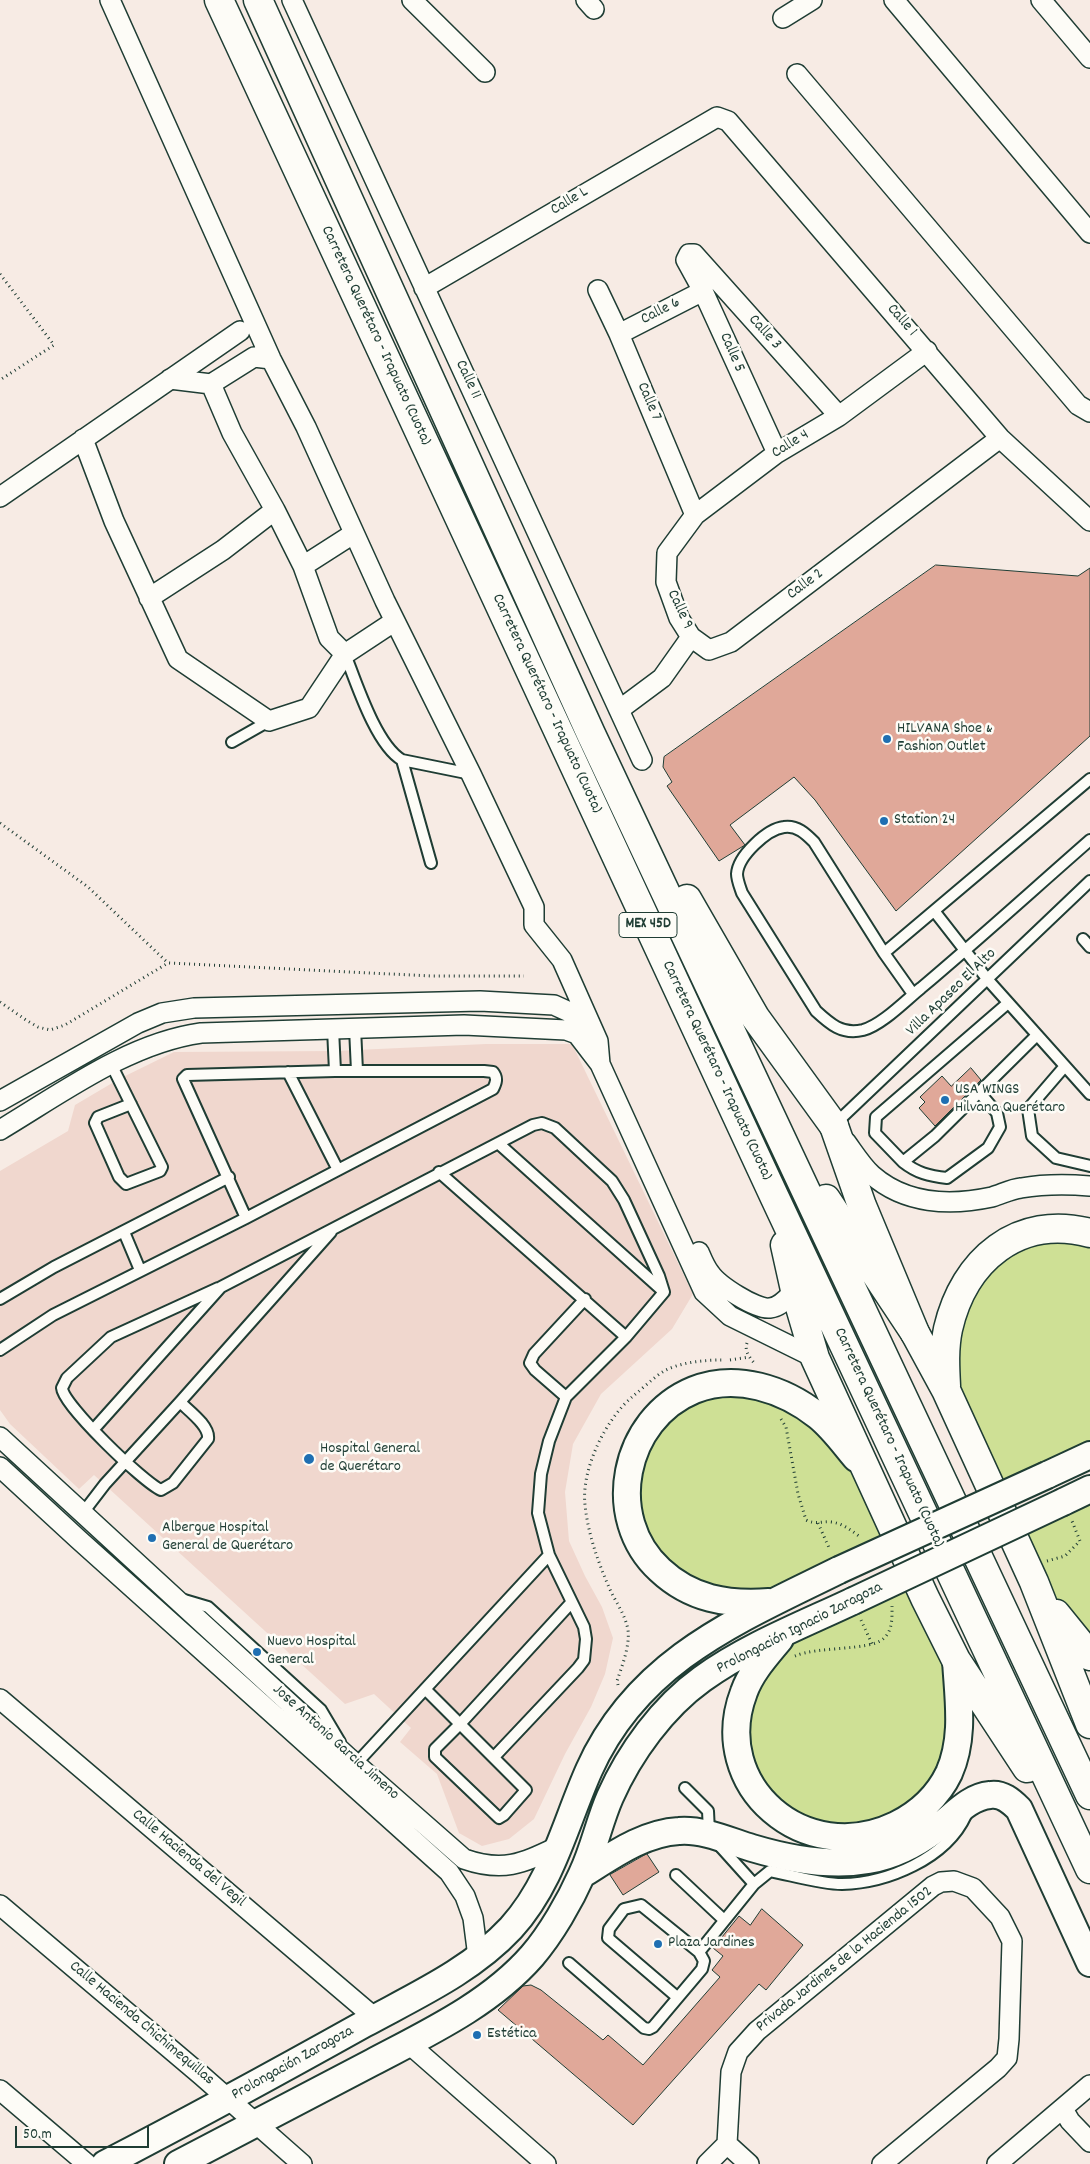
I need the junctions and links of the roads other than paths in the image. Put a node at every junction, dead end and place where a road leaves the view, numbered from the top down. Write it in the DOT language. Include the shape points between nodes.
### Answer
graph roads {
  1 [pos="110,0"];
  2 [pos="219,0"];
  3 [pos="258,0"];
  4 [pos="292,0"];
  5 [pos="412,0"];
  6 [pos="812,0"];
  7 [pos="894,0"];
  8 [pos="1041,0"];
  9 [pos="783,18"];
  10 [pos="1090,58"];
  11 [pos="485,72"];
  12 [pos="798,74"];
  13 [pos="717,117"];
  14 [pos="1090,233"];
  15 [pos="689,254"];
  16 [pos="424,288"];
  17 [pos="598,290"];
  18 [pos="703,291"];
  19 [pos="253,316"];
  20 [pos="240,331"];
  21 [pos="619,334"];
  22 [pos="927,351"];
  23 [pos="262,358"];
  24 [pos="170,379"];
  25 [pos="211,384"];
  26 [pos="1090,412"];
  27 [pos="839,416"];
  28 [pos="1000,438"];
  29 [pos="83,439"];
  30 [pos="777,453"];
  31 [pos="0,497"];
  32 [pos="275,510"];
  33 [pos="695,515"];
  34 [pos="1090,521"];
  35 [pos="354,534"];
  36 [pos="667,553"];
  37 [pos="303,566"];
  38 [pos="149,598"];
  39 [pos="395,621"];
  40 [pos="691,637"];
  41 [pos="345,654"];
  42 [pos="619,710"];
  43 [pos="269,721"];
  44 [pos="591,734"];
  45 [pos="232,742"];
  46 [pos="402,760"];
  47 [pos="642,760"];
  48 [pos="472,774"];
  49 [pos="1090,779"];
  50 [pos="1090,840"];
  51 [pos="430,863"];
  52 [pos="1090,881"];
  53 [pos="935,912"];
  54 [pos="965,951"];
  55 [pos="884,953"];
  56 [pos="988,980"];
  57 [pos="913,994"];
  58 [pos="1008,1003"];
  59 [pos="356,1028"];
  60 [pos="333,1029"];
  61 [pos="1037,1035"];
  62 [pos="598,1041"];
  63 [pos="111,1064"];
  64 [pos="600,1064"];
  65 [pos="1065,1066"];
  66 [pos="335,1071"];
  67 [pos="357,1071"];
  68 [pos="288,1072"];
  69 [pos="979,1092"];
  70 [pos="1090,1094"];
  71 [pos="0,1100"];
  72 [pos="131,1104"];
  73 [pos="774,1122"];
  74 [pos="834,1126"];
  75 [pos="0,1130"];
  76 [pos="498,1143"];
  77 [pos="903,1162"];
  78 [pos="1090,1166"];
  79 [pos="338,1170"];
  80 [pos="440,1172"];
  81 [pos="229,1178"];
  82 [pos="1090,1186"];
  83 [pos="775,1198"];
  84 [pos="246,1218"];
  85 [pos="335,1227"];
  86 [pos="124,1232"];
  87 [pos="1090,1233"];
  88 [pos="140,1270"];
  89 [pos="221,1287"];
  90 [pos="795,1290"];
  91 [pos="664,1292"];
  92 [pos="0,1299"];
  93 [pos="585,1299"];
  94 [pos="915,1333"];
  95 [pos="626,1337"];
  96 [pos="0,1350"];
  97 [pos="816,1358"];
  98 [pos="946,1390"];
  99 [pos="566,1397"];
  100 [pos="180,1402"];
  101 [pos="93,1430"];
  102 [pos="0,1437"];
  103 [pos="1090,1455"];
  104 [pos="125,1461"];
  105 [pos="0,1467"];
  106 [pos="868,1472"];
  107 [pos="1090,1489"];
  108 [pos="82,1514"];
  109 [pos="549,1555"];
  110 [pos="1034,1582"];
  111 [pos="774,1602"];
  112 [pos="571,1603"];
  113 [pos="786,1632"];
  114 [pos="1090,1656"];
  115 [pos="956,1660"];
  116 [pos="425,1688"];
  117 [pos="0,1699"];
  118 [pos="460,1724"];
  119 [pos="1090,1724"];
  120 [pos="494,1757"];
  121 [pos="353,1760"];
  122 [pos="345,1778"];
  123 [pos="685,1788"];
  124 [pos="1090,1795"];
  125 [pos="971,1801"];
  126 [pos="432,1829"];
  127 [pos="709,1835"];
  128 [pos="420,1845"];
  129 [pos="559,1846"];
  130 [pos="1085,1858"];
  131 [pos="583,1874"];
  132 [pos="676,1875"];
  133 [pos="754,1884"];
  134 [pos="0,1905"];
  135 [pos="724,1920"];
  136 [pos="699,1952"];
  137 [pos="478,1957"];
  138 [pos="569,1963"];
  139 [pos="1090,1963"];
  140 [pos="677,1997"];
  141 [pos="375,2018"];
  142 [pos="408,2043"];
  143 [pos="1090,2085"];
  144 [pos="0,2090"];
  145 [pos="230,2100"];
  146 [pos="1062,2108"];
  147 [pos="255,2124"];
  148 [pos="1090,2142"];
  149 [pos="727,2144"];
  150 [pos="88,2164"];
  151 [pos="104,2164"];
  152 [pos="178,2164"];
  153 [pos="302,2164"];
  154 [pos="546,2164"];
  155 [pos="707,2164"];
  156 [pos="749,2164"];
  157 [pos="882,2164"];
  158 [pos="997,2164"];
  1 -- 19 [label="street"];
  2 -- 83 [label="main road, Carretera Querétaro - Irapuato (Cuota) / MEX 45D"];
  3 -- 44 [label="main road, Carretera Querétaro - Irapuato (Cuota) / MEX 45D"];
  4 -- 16 [label="street, Calle 11"];
  5 -- 11 [label="street"];
  6 -- 9 [label="street"];
  7 -- 14 [label="street"];
  8 -- 10 [label="street"];
  12 -- 26 [label="street" via="1078,405"];
  13 -- 16 [label="street, Calle L"];
  13 -- 22 [label="street, Calle 1" via="728,121"];
  15 -- 18 [label="street, Calle 5" via="686,260"];
  15 -- 27 [label="street, Calle 3" via="694,254"];
  16 -- 42 [label="street, Calle 11"];
  17 -- 21 [label="street, Calle 7"];
  18 -- 21 [label="street, Calle 6"];
  18 -- 30 [label="street, Calle 5"];
  19 -- 20 [label="street"];
  19 -- 23 [label="street"];
  20 -- 23 [label="street"];
  20 -- 24 [label="street"];
  21 -- 33 [label="street, Calle 7"];
  22 -- 27 [label="street, Calle 4"];
  22 -- 28 [label="street, Calle 1"];
  23 -- 25 [label="street"];
  23 -- 35 [label="street" via="306,427"];
  24 -- 25 [label="street"];
  24 -- 29 [label="street"];
  25 -- 32 [label="street" via="232,433"];
  27 -- 30 [label="street, Calle 4"];
  28 -- 34 [label="street, Calle 1"];
  28 -- 40 [label="street, Calle 2" via="731,642 709,650"];
  29 -- 31 [label="street"];
  29 -- 38 [label="street" via="114,521"];
  30 -- 33 [label="street, Calle 4"];
  32 -- 37 [label="street"];
  32 -- 38 [label="street" via="223,550"];
  33 -- 36 [label="street, Calle 4"];
  35 -- 37 [label="street"];
  35 -- 39 [label="street"];
  36 -- 40 [label="street, Calle 9" via="666,582 679,618"];
  37 -- 41 [label="street" via="329,638"];
  38 -- 43 [label="street" via="178,659"];
  39 -- 41 [label="street"];
  39 -- 48 [label="street"];
  40 -- 42 [label="street" via="662,678"];
  41 -- 43 [label="street" via="309,708"];
  41 -- 46 [label="lane" via="376,728 391,752"];
  42 -- 47 [label="street, Calle 11"];
  43 -- 45 [label="lane"];
  44 -- 73 [label="main road, Carretera Querétaro - Irapuato (Cuota) / MEX 45D"];
  44 -- 74 [label="main road" via="756,1017"];
  46 -- 48 [label="lane"];
  46 -- 51 [label="lane"];
  48 -- 62 [label="street" via="534,907 534,925 562,960"];
  49 -- 53 [label="lane"];
  50 -- 54 [label="lane"];
  52 -- 56 [label="lane, Villa Apaseo El Alto"];
  53 -- 54 [label="lane"];
  53 -- 55 [label="lane"];
  54 -- 56 [label="lane"];
  54 -- 57 [label="lane"];
  55 -- 57 [label="lane"];
  55 -- 57 [label="lane" via="814,842 802,830 785,826 771,831 741,861 737,875 742,893 816,1011 832,1026 848,1032 863,1030"];
  56 -- 58 [label="lane"];
  56 -- 74 [label="lane, Villa Apaseo El Alto"];
  58 -- 61 [label="lane"];
  58 -- 77 [label="lane" via="876,1117 874,1133"];
  59 -- 60 [label="street"];
  59 -- 64 [label="street" via="464,1026 566,1030 577,1034"];
  59 -- 67 [label="lane"];
  60 -- 63 [label="street" via="176,1036"];
  60 -- 66 [label="lane"];
  61 -- 65 [label="lane"];
  61 -- 69 [label="lane"];
  62 -- 64 [label="street"];
  62 -- 71 [label="street" via="576,1015 554,1005 480,1000 194,1008 162,1013 138,1023"];
  62 -- 90 [label="street" via="611,1062 710,1274 736,1295 769,1308 781,1304"];
  63 -- 72 [label="lane"];
  63 -- 75 [label="street"];
  64 -- 97 [label="street" via="704,1292 730,1316"];
  65 -- 70 [label="lane"];
  65 -- 78 [label="lane" via="1028,1109 1032,1136 1056,1158"];
  66 -- 67 [label="lane"];
  66 -- 68 [label="lane"];
  67 -- 79 [label="lane" via="484,1071 493,1072 496,1084 493,1089"];
  68 -- 79 [label="lane"];
  68 -- 81 [label="lane" via="195,1074 184,1078"];
  69 -- 77 [label="lane" via="935,1136"];
  69 -- 77 [label="lane" via="997,1113 1000,1127 988,1148 947,1178 930,1176"];
  72 -- 72 [label="lane" via="162,1169 126,1184 119,1177 95,1123 98,1117"];
  73 -- 94 [label="main road"];
  73 -- 124 [label="main road, Carretera Querétaro - Irapuato (Cuota) / MEX 45D"];
  74 -- 82 [label="street" via="872,1174 891,1188 924,1201 956,1202 1047,1185"];
  74 -- 94 [label="main road" via="862,1206"];
  76 -- 80 [label="lane"];
  76 -- 91 [label="lane"];
  76 -- 91 [label="lane" via="533,1125 542,1123 555,1128 612,1181 624,1200"];
  79 -- 84 [label="lane"];
  80 -- 85 [label="lane"];
  80 -- 93 [label="lane"];
  81 -- 84 [label="lane"];
  81 -- 86 [label="lane"];
  83 -- 90 [label="main road"];
  83 -- 130 [label="main road, Carretera Querétaro - Irapuato (Cuota) / MEX 45D"];
  84 -- 88 [label="lane"];
  85 -- 89 [label="lane"];
  85 -- 100 [label="lane"];
  86 -- 88 [label="lane"];
  86 -- 92 [label="lane"];
  87 -- 98 [label="main road" via="1062,1229 1026,1233 997,1248 983,1260 960,1292 948,1330"];
  88 -- 96 [label="lane" via="53,1315"];
  89 -- 101 [label="lane"];
  89 -- 101 [label="lane" via="111,1337 67,1378 62,1394"];
  90 -- 97 [label="main road"];
  91 -- 95 [label="lane"];
  93 -- 95 [label="lane"];
  93 -- 99 [label="lane" via="534,1354 530,1363"];
  94 -- 98 [label="main road"];
  95 -- 99 [label="lane"];
  97 -- 106 [label="main road"];
  98 -- 110 [label="main road"];
  99 -- 109 [label="lane" via="541,1474 538,1513"];
  100 -- 104 [label="lane"];
  100 -- 104 [label="lane" via="206,1429 208,1439 173,1483 165,1489 158,1489"];
  101 -- 104 [label="lane"];
  102 -- 108 [label="street, Jose Antonio Garcia Jimeno"];
  103 -- 111 [label="main road, Prolongación Ignacio Zaragoza, bridge"];
  104 -- 108 [label="lane"];
  105 -- 122 [label="street, Jose Antonio Garcia Jimeno"];
  106 -- 111 [label="main road" via="834,1432 806,1407 778,1392 750,1384 712,1385 694,1390 663,1411 648,1428 631,1463 626,1500 629,1522 644,1553 670,1579 698,1596 731,1603"];
  106 -- 115 [label="main road"];
  107 -- 113 [label="main road, Prolongación Ignacio Zaragoza, bridge"];
  108 -- 121 [label="street, Jose Antonio Garcia Jimeno"];
  109 -- 112 [label="lane"];
  109 -- 116 [label="lane"];
  110 -- 114 [label="main road"];
  110 -- 119 [label="main road"];
  111 -- 129 [label="main road, Prolongación Ignacio Zaragoza" via="694,1646 627,1706 590,1768"];
  112 -- 118 [label="lane"];
  112 -- 120 [label="lane" via="584,1627 584,1660"];
  113 -- 115 [label="main road" via="744,1690 736,1723 737,1742 746,1774 767,1805 792,1825 824,1836 842,1838 874,1833 905,1820 932,1798 949,1772 958,1741"];
  113 -- 131 [label="main road, Prolongación Ignacio Zaragoza" via="714,1671 671,1707 619,1777"];
  115 -- 130 [label="main road"];
  116 -- 118 [label="lane"];
  116 -- 121 [label="lane"];
  117 -- 141 [label="street, Calle Hacienda del Vegil"];
  118 -- 120 [label="lane"];
  118 -- 120 [label="lane" via="436,1749 435,1757 499,1818 526,1790"];
  121 -- 122 [label="lane"];
  121 -- 126 [label="street, Jose Antonio Garcia Jimeno"];
  122 -- 128 [label="street, Jose Antonio Garcia Jimeno"];
  123 -- 127 [label="lane" via="708,1811"];
  125 -- 127 [label="main road" via="917,1841 894,1853 868,1860 816,1862 754,1849"];
  125 -- 133 [label="lane" via="956,1833 938,1850 906,1870 877,1881 840,1884 770,1871"];
  125 -- 139 [label="main road" via="990,1794 1007,1798 1019,1809"];
  126 -- 128 [label="street"];
  126 -- 129 [label="street, Jose Antonio Garcia Jimeno" via="464,1859 485,1866 523,1863"];
  127 -- 131 [label="main road" via="679,1830 650,1837"];
  127 -- 133 [label="lane"];
  128 -- 137 [label="street, Jose Antonio Garcia Jimeno" via="450,1872 465,1896 473,1918"];
  129 -- 137 [label="main road, Prolongación Ignacio Zaragoza" via="544,1880 524,1912"];
  131 -- 142 [label="main road, Prolongación Ignacio Zaragoza" via="548,1933 521,1967 493,1991"];
  132 -- 135 [label="lane"];
  133 -- 135 [label="lane"];
  134 -- 145 [label="street, Calle Hacienda Chichimequillas"];
  135 -- 136 [label="lane"];
  136 -- 140 [label="lane" via="704,1961 702,1968"];
  136 -- 140 [label="lane" via="641,1905 624,1910 607,1932 610,1941"];
  137 -- 141 [label="main road, Prolongación Zaragoza"];
  138 -- 140 [label="lane" via="644,2028 657,2024"];
  141 -- 145 [label="main road, Prolongación Zaragoza"];
  142 -- 147 [label="main road, Prolongación Zaragoza"];
  142 -- 154 [label="street"];
  143 -- 146 [label="street"];
  144 -- 150 [label="street"];
  145 -- 147 [label="street, Calle Hacienda Chichimequillas"];
  145 -- 151 [label="main road, Prolongación Zaragoza"];
  146 -- 148 [label="street"];
  146 -- 158 [label="street"];
  147 -- 152 [label="main road, Prolongación Zaragoza"];
  147 -- 153 [label="street, Calle Hacienda Chichimequillas"];
  149 -- 155 [label="street"];
  149 -- 156 [label="street"];
  149 -- 157 [label="street, Privada Jardines de la Hacienda 1502" via="731,2072 738,2052 750,2038 934,1886 948,1881 962,1883 982,1896 1000,1917 1012,1941 1007,2058"];
}
